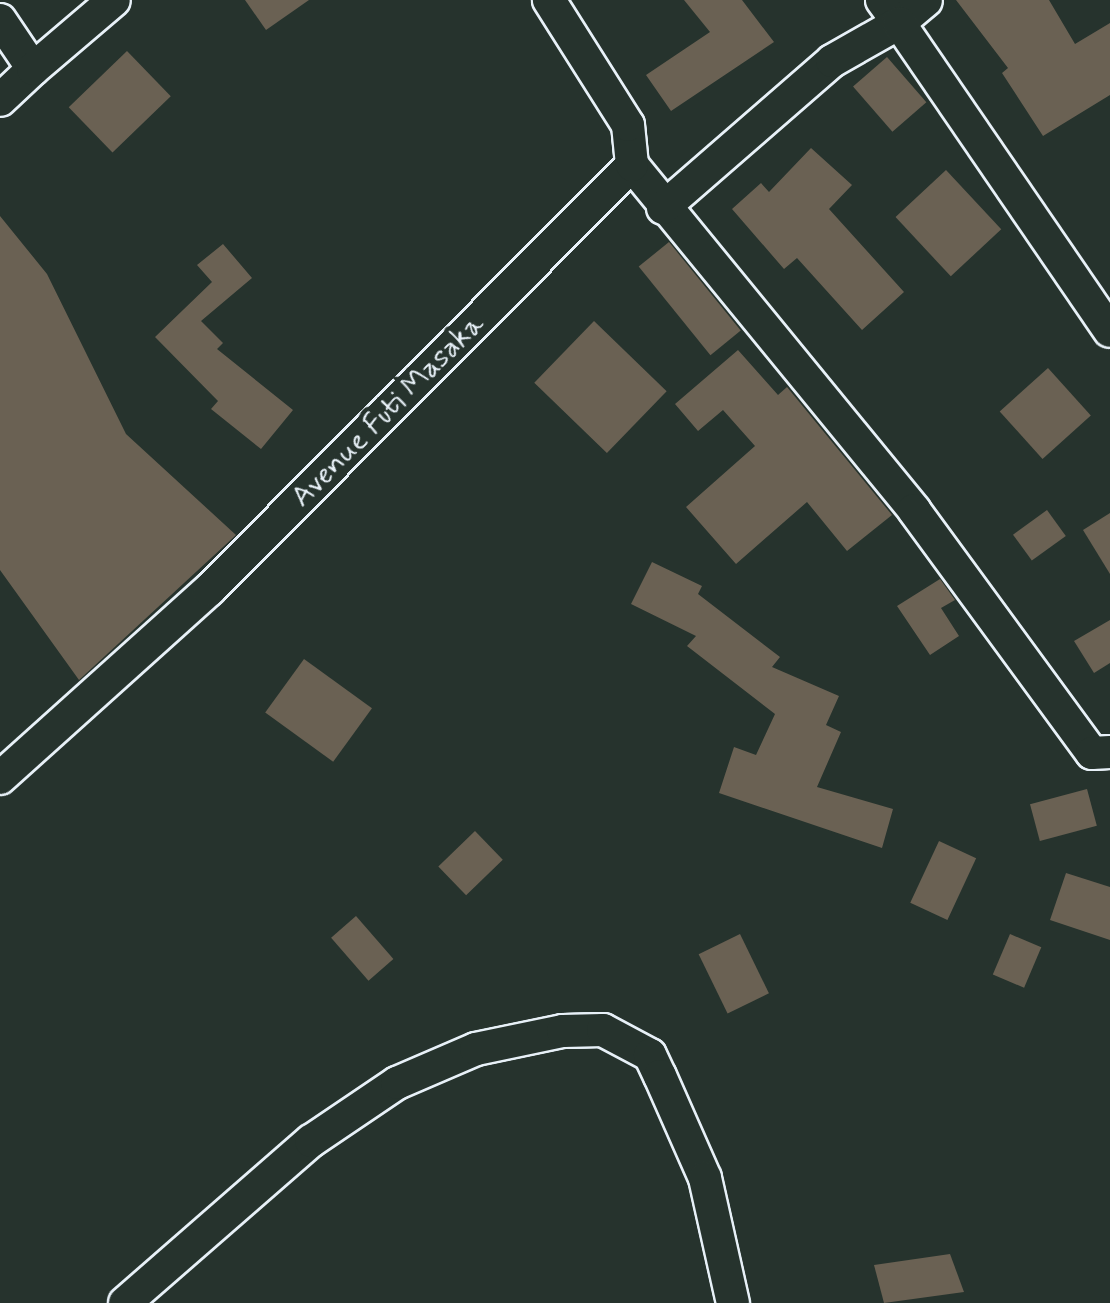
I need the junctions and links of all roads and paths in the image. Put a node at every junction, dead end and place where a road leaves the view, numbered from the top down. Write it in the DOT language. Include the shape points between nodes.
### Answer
graph roads {
  1 [pos="114,0"];
  2 [pos="549,0"];
  3 [pos="926,0"];
  4 [pos="891,12"];
  5 [pos="0,20"];
  6 [pos="33,69"];
  7 [pos="0,100"];
  8 [pos="632,165"];
  9 [pos="662,208"];
  10 [pos="1110,332"];
  11 [pos="1110,752"];
  12 [pos="0,778"];
  13 [pos="125,1303"];
  14 [pos="733,1303"];
  1 -- 6 [label="street"];
  2 -- 8 [label="street" via="628,126"];
  3 -- 4 [label="street"];
  4 -- 9 [label="street"];
  4 -- 10 [label="street"];
  5 -- 6 [label="street"];
  6 -- 7 [label="street"];
  8 -- 9 [label="street"];
  8 -- 12 [label="street, Avenue Futi Masaka" via="209,590"];
  9 -- 11 [label="street" via="914,510 1092,753"];
  13 -- 14 [label="street" via="311,1141 396,1083 476,1049 603,1030 629,1040 655,1066 705,1178"];
}
